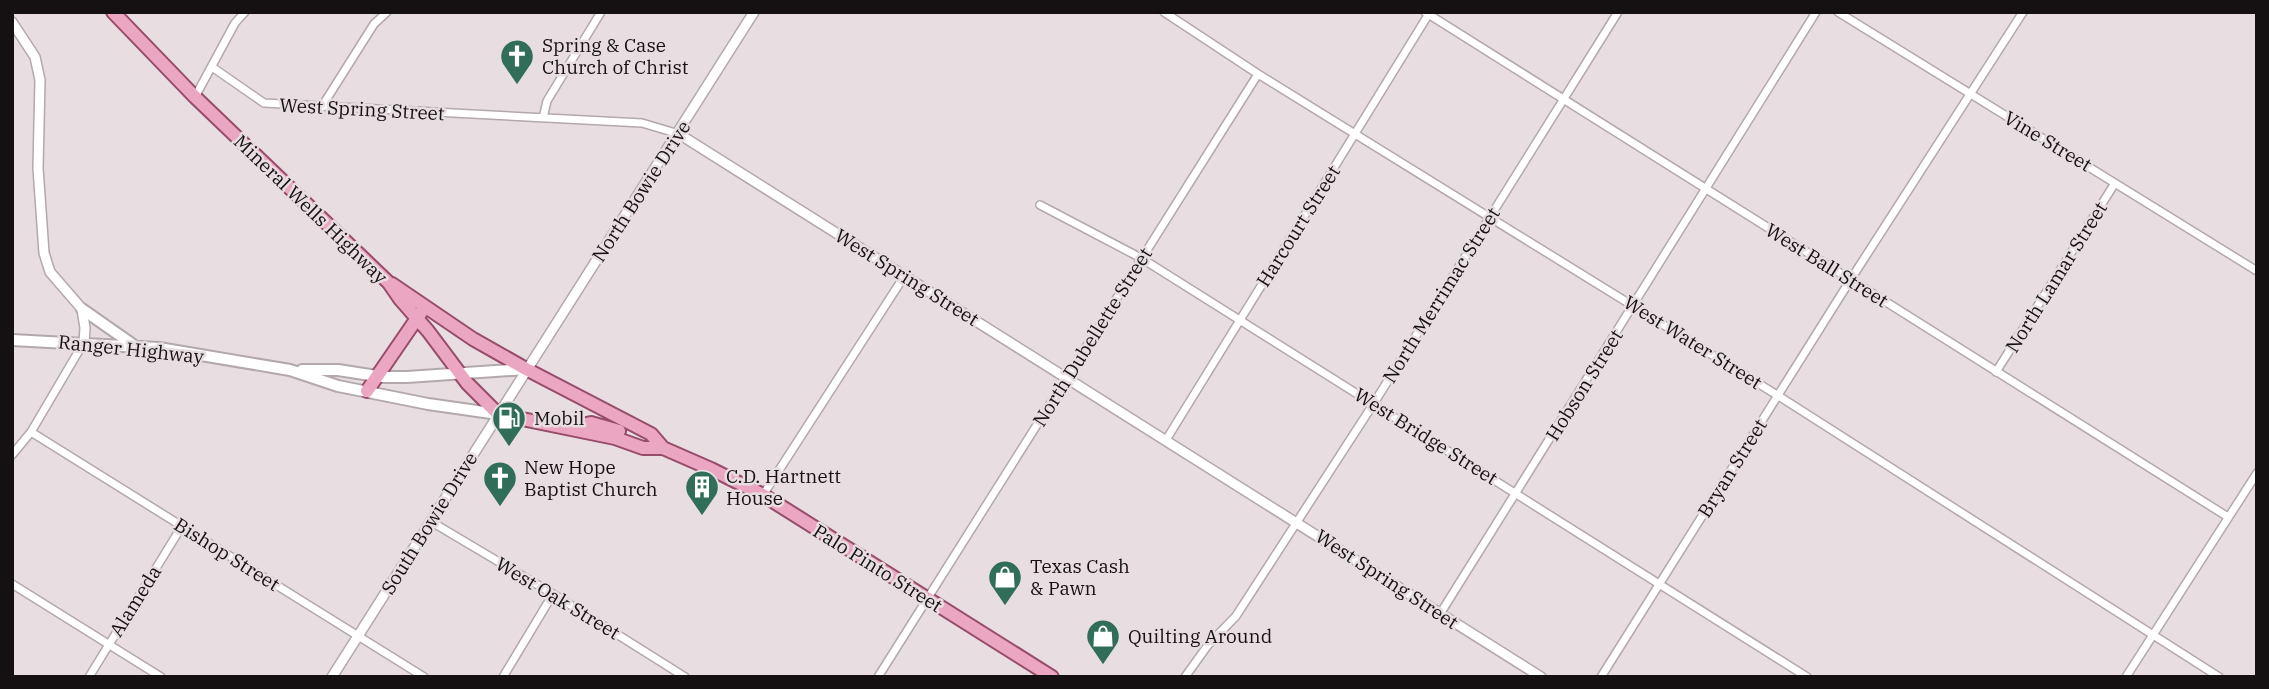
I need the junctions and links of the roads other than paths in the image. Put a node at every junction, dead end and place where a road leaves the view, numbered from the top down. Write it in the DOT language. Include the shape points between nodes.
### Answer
graph roads {
  1 [pos="113,12"];
  2 [pos="245,12"];
  3 [pos="387,12"];
  4 [pos="601,12"];
  5 [pos="754,12"];
  6 [pos="1164,12"];
  7 [pos="1618,12"];
  8 [pos="1816,12"];
  9 [pos="1838,12"];
  10 [pos="2023,12"];
  11 [pos="1428,13"];
  12 [pos="12,22"];
  13 [pos="212,67"];
  14 [pos="1258,74"];
  15 [pos="1970,94"];
  16 [pos="195,97"];
  17 [pos="1563,99"];
  18 [pos="321,108"];
  19 [pos="543,118"];
  20 [pos="679,134"];
  21 [pos="1355,134"];
  22 [pos="2115,183"];
  23 [pos="1706,189"];
  24 [pos="1040,205"];
  25 [pos="1490,216"];
  26 [pos="1141,258"];
  27 [pos="2257,271"];
  28 [pos="905,275"];
  29 [pos="1851,279"];
  30 [pos="1634,305"];
  31 [pos="82,309"];
  32 [pos="421,312"];
  33 [pos="1240,320"];
  34 [pos="12,340"];
  35 [pos="84,342"];
  36 [pos="134,346"];
  37 [pos="526,369"];
  38 [pos="290,370"];
  39 [pos="1996,372"];
  40 [pos="460,374"];
  41 [pos="376,376"];
  42 [pos="1068,378"];
  43 [pos="367,391"];
  44 [pos="1777,395"];
  45 [pos="1374,403"];
  46 [pos="498,414"];
  47 [pos="620,430"];
  48 [pos="31,432"];
  49 [pos="1166,440"];
  50 [pos="663,447"];
  51 [pos="12,456"];
  52 [pos="2257,473"];
  53 [pos="2254,485"];
  54 [pos="1516,494"];
  55 [pos="763,495"];
  56 [pos="2228,517"];
  57 [pos="430,520"];
  58 [pos="1298,522"];
  59 [pos="182,526"];
  60 [pos="1659,583"];
  61 [pos="12,584"];
  62 [pos="553,594"];
  63 [pos="926,599"];
  64 [pos="1440,614"];
  65 [pos="357,636"];
  66 [pos="2152,636"];
  67 [pos="109,644"];
  68 [pos="89,677"];
  69 [pos="161,677"];
  70 [pos="332,677"];
  71 [pos="424,677"];
  72 [pos="503,677"];
  73 [pos="685,677"];
  74 [pos="878,677"];
  75 [pos="1052,677"];
  76 [pos="1185,677"];
  77 [pos="1541,677"];
  78 [pos="1601,677"];
  79 [pos="1807,677"];
  80 [pos="2126,677"];
  81 [pos="2219,677"];
  1 -- 16 [label="main road, Mineral Wells Highway"];
  2 -- 13 [label="street"];
  3 -- 18 [label="street" via="374,24"];
  4 -- 19 [label="street" via="547,101"];
  5 -- 20 [label="street, North Bowie Drive"];
  6 -- 14 [label="street, West Water Street"];
  7 -- 17 [label="street, North Merrimac Street"];
  8 -- 23 [label="street, Hobson Street"];
  9 -- 15 [label="street, Vine Street"];
  10 -- 15 [label="street, Bryan Street"];
  11 -- 17 [label="street, West Ball Street"];
  11 -- 21 [label="street, Harcourt Street"];
  12 -- 31 [label="street" via="35,57 40,80 38,168 44,253 50,272"];
  13 -- 16 [label="street"];
  13 -- 18 [label="street, West Spring Street" via="264,103"];
  14 -- 21 [label="street, West Water Street"];
  14 -- 26 [label="street, North Dubellette Street"];
  15 -- 22 [label="street, Vine Street"];
  15 -- 29 [label="street, Bryan Street"];
  16 -- 32 [label="main road, Mineral Wells Highway" via="389,283 400,299"];
  17 -- 23 [label="street, West Ball Street"];
  17 -- 25 [label="street, North Merrimac Street"];
  18 -- 19 [label="street, West Spring Street"];
  19 -- 20 [label="street, West Spring Street" via="642,123"];
  20 -- 28 [label="street, West Spring Street"];
  20 -- 37 [label="street, North Bowie Drive"];
  21 -- 25 [label="street, West Water Street"];
  21 -- 33 [label="street, Harcourt Street"];
  22 -- 27 [label="street, Vine Street"];
  22 -- 39 [label="street, North Lamar Street"];
  23 -- 29 [label="street, West Ball Street"];
  23 -- 30 [label="street, Hobson Street"];
  24 -- 26 [label="street, West Bridge Street"];
  25 -- 30 [label="street, West Water Street"];
  25 -- 45 [label="street, North Merrimac Street"];
  26 -- 33 [label="street, West Bridge Street"];
  26 -- 42 [label="street, North Dubellette Street"];
  28 -- 42 [label="street, West Spring Street"];
  28 -- 55 [label="street"];
  29 -- 39 [label="street, West Ball Street"];
  29 -- 44 [label="street, Bryan Street"];
  30 -- 44 [label="street, West Water Street"];
  30 -- 54 [label="street, Hobson Street"];
  31 -- 35 [label="street"];
  31 -- 36 [label="main road"];
  32 -- 37 [label="main road, Palo Pinto Street" via="449,332 474,339"];
  32 -- 40 [label="main road, Mineral Wells Highway"];
  32 -- 41 [label="main road"];
  33 -- 45 [label="street, West Bridge Street"];
  33 -- 49 [label="street, Harcourt Street"];
  34 -- 35 [label="main road, Ranger Highway"];
  35 -- 36 [label="main road, Ranger Highway"];
  35 -- 48 [label="street"];
  36 -- 38 [label="main road, Ranger Highway"];
  37 -- 40 [label="main road, Ranger Highway"];
  37 -- 46 [label="street, South Bowie Drive"];
  37 -- 47 [label="main road, Palo Pinto Street"];
  38 -- 41 [label="main road, Ranger Highway"];
  38 -- 43 [label="main road, Ranger Highway"];
  39 -- 56 [label="street, West Ball Street"];
  40 -- 41 [label="main road, Ranger Highway"];
  40 -- 46 [label="main road, Mineral Wells Highway"];
  41 -- 43 [label="main road"];
  42 -- 49 [label="street, West Spring Street"];
  42 -- 63 [label="street, North Dubellette Street"];
  43 -- 46 [label="main road, Ranger Highway"];
  44 -- 60 [label="street, Bryan Street"];
  44 -- 66 [label="street, West Water Street"];
  45 -- 54 [label="street, West Bridge Street"];
  45 -- 58 [label="street, North Merrimac Street"];
  46 -- 47 [label="main road, Palo Pinto Street" via="568,428"];
  46 -- 57 [label="street, South Bowie Drive"];
  47 -- 50 [label="main road, Palo Pinto Street" via="651,434"];
  47 -- 50 [label="main road, Palo Pinto Street" via="643,448"];
  48 -- 51 [label="street"];
  48 -- 59 [label="street, Bishop Street"];
  49 -- 58 [label="street, West Spring Street"];
  50 -- 55 [label="main road, Palo Pinto Street"];
  52 -- 53 [label="street"];
  53 -- 56 [label="street"];
  54 -- 60 [label="street, West Bridge Street"];
  54 -- 64 [label="street, Hobson Street"];
  55 -- 63 [label="main road, Palo Pinto Street"];
  56 -- 66 [label="street"];
  57 -- 62 [label="street, West Oak Street"];
  57 -- 65 [label="street, South Bowie Drive"];
  58 -- 64 [label="street, West Spring Street"];
  58 -- 76 [label="street, North Merrimac Street" via="1236,616"];
  59 -- 65 [label="street, Bishop Street"];
  59 -- 67 [label="street, Alameda"];
  60 -- 78 [label="street, Bryan Street"];
  60 -- 79 [label="street, West Bridge Street"];
  61 -- 67 [label="street"];
  62 -- 72 [label="street"];
  62 -- 73 [label="street, West Oak Street"];
  63 -- 74 [label="street, North Dubellette Street"];
  63 -- 75 [label="main road, Palo Pinto Street"];
  64 -- 77 [label="street, West Spring Street"];
  65 -- 70 [label="street, South Bowie Drive"];
  65 -- 71 [label="street, Bishop Street"];
  66 -- 80 [label="street"];
  66 -- 81 [label="street, West Water Street"];
  67 -- 68 [label="street, Alameda"];
  67 -- 69 [label="street"];
}
